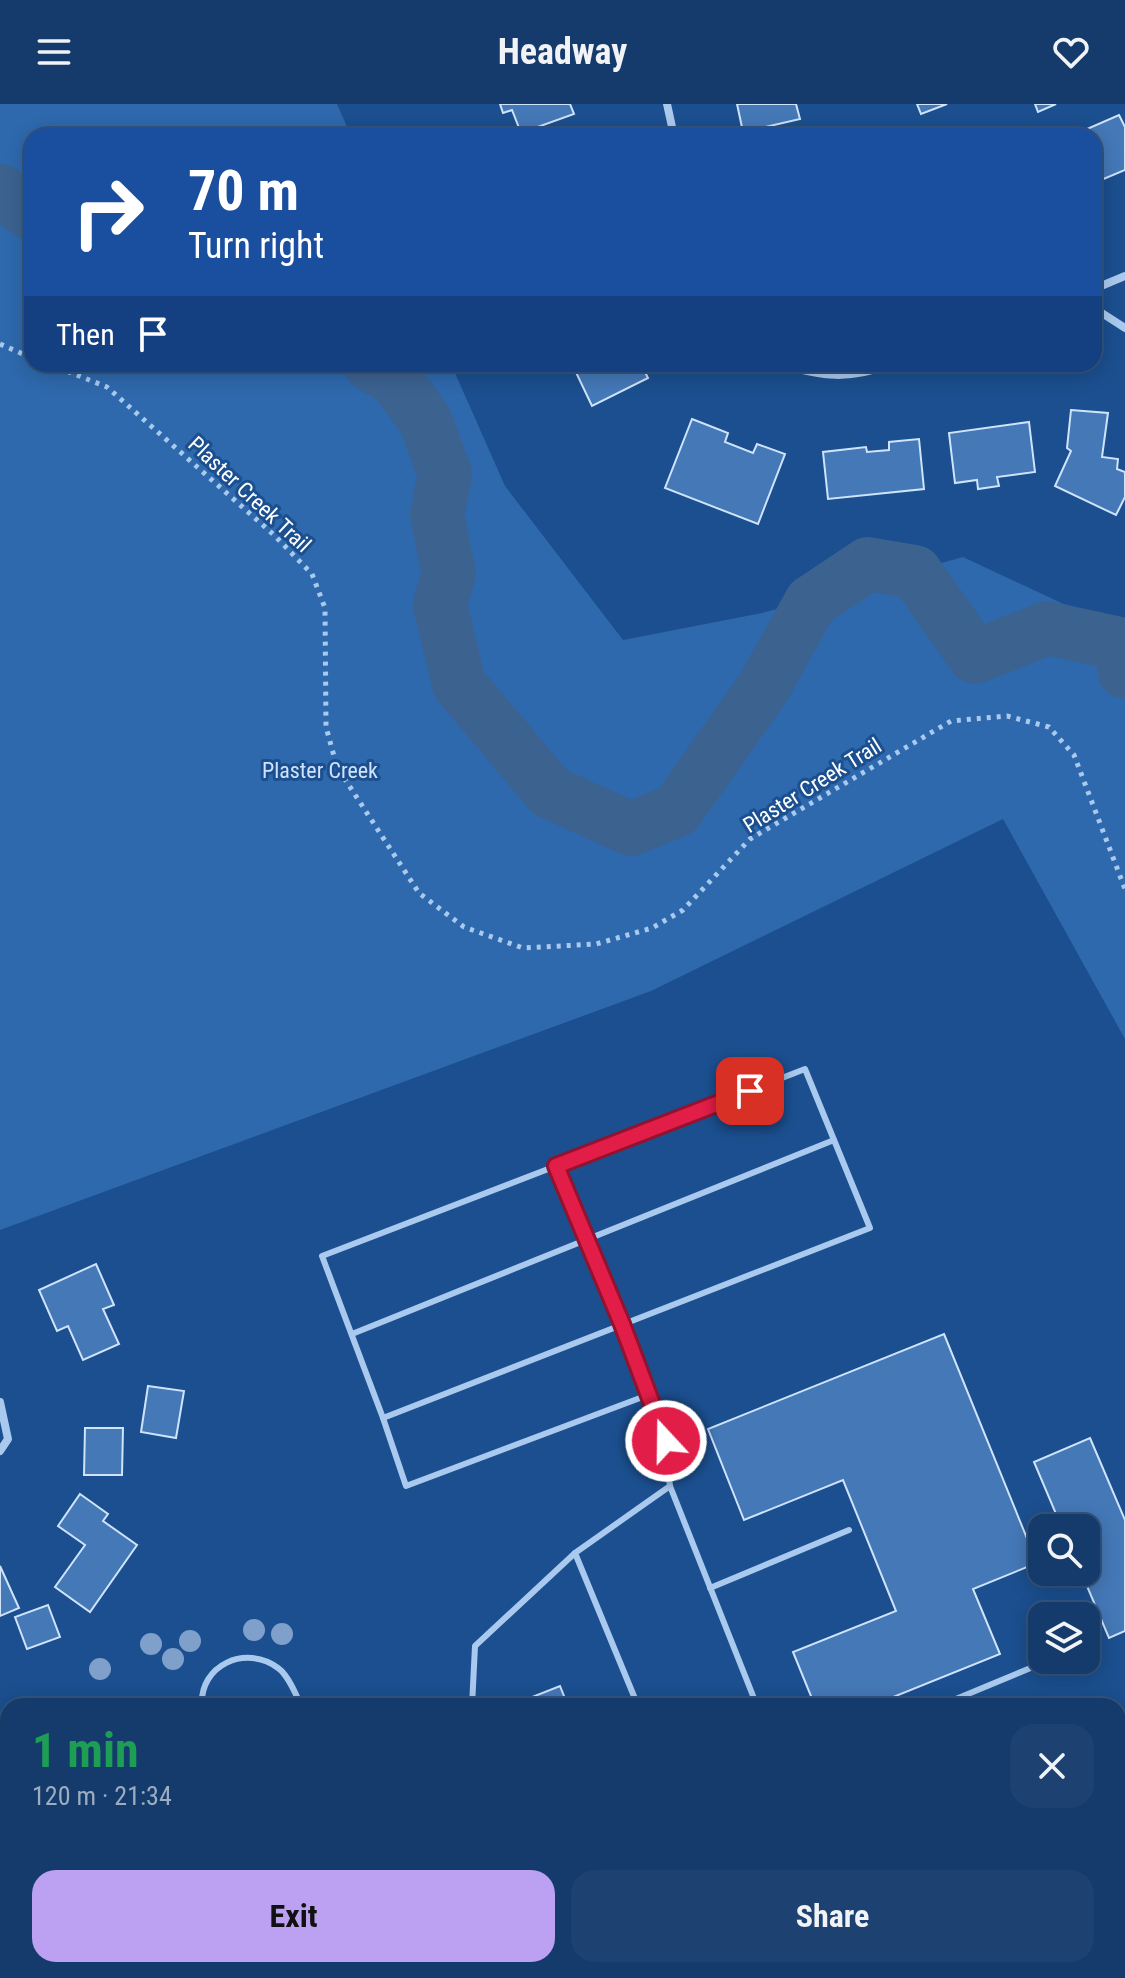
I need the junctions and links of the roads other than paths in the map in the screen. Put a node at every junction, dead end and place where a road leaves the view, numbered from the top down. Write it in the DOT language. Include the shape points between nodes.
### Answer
graph roads {
  1 [pos="667,104"];
  2 [pos="672,128"];
  3 [pos="1125,276"];
  4 [pos="1102,286"];
  5 [pos="1102,313"];
  6 [pos="1125,328"];
  7 [pos="806,372"];
  8 [pos="863,372"];
  9 [pos="834,1140"];
  10 [pos="556,1166"];
  11 [pos="587,1240"];
  12 [pos="622,1324"];
  13 [pos="352,1334"];
  14 [pos="648,1395"];
  15 [pos="0,1402"];
  16 [pos="383,1418"];
  17 [pos="0,1451"];
  18 [pos="670,1486"];
  19 [pos="849,1530"];
  20 [pos="575,1553"];
  21 [pos="710,1588"];
  22 [pos="1028,1669"];
  23 [pos="201,1698"];
  24 [pos="298,1698"];
  25 [pos="472,1698"];
  26 [pos="635,1698"];
  27 [pos="754,1698"];
  28 [pos="958,1698"];
  1 -- 2 [label="street"];
  3 -- 4 [label="street"];
  5 -- 6 [label="street"];
  7 -- 8 [label="street" via="823,377"];
  9 -- 10 [label="lane" via="805,1069"];
  9 -- 11 [label="lane"];
  9 -- 12 [label="lane" via="870,1228"];
  10 -- 11 [label="lane"];
  10 -- 13 [label="lane" via="322,1256"];
  11 -- 12 [label="lane"];
  11 -- 13 [label="lane"];
  12 -- 14 [label="lane"];
  12 -- 16 [label="lane"];
  13 -- 16 [label="lane"];
  14 -- 16 [label="lane" via="406,1486"];
  14 -- 18 [label="lane" via="666,1441"];
  15 -- 17 [label="street" via="8,1439"];
  18 -- 20 [label="lane"];
  18 -- 21 [label="lane"];
  19 -- 21 [label="lane"];
  20 -- 25 [label="lane" via="475,1646"];
  20 -- 26 [label="lane"];
  21 -- 27 [label="lane"];
  22 -- 28 [label="lane"];
  23 -- 24 [label="lane" via="215,1670 236,1656 280,1669"];
}
